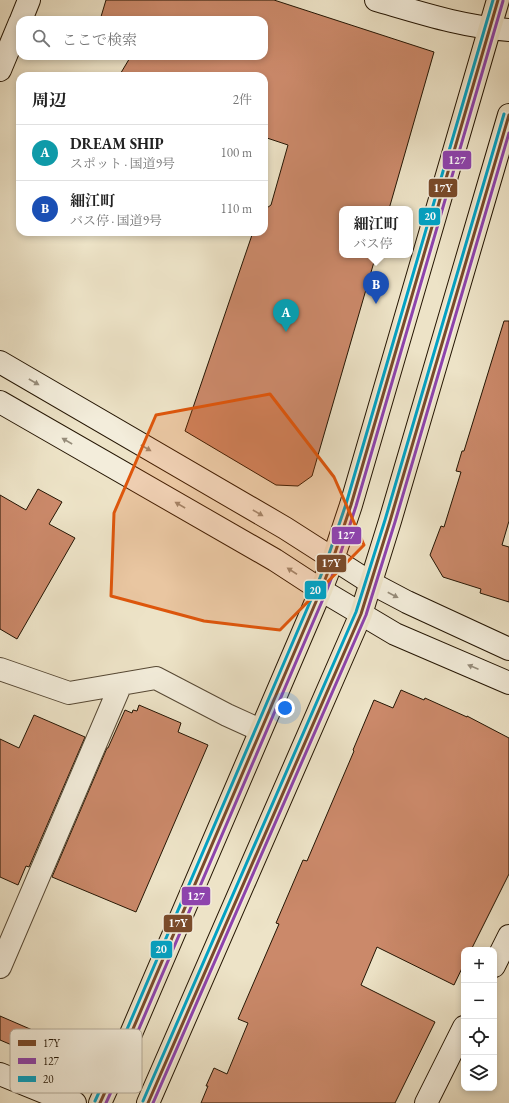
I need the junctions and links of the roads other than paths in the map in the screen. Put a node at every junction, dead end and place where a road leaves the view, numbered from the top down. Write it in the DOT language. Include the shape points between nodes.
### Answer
graph roads {
  1 [pos="29,0"];
  2 [pos="376,0"];
  3 [pos="498,0"];
  4 [pos="22,16"];
  5 [pos="499,29"];
  6 [pos="16,31"];
  7 [pos="0,70"];
  8 [pos="509,115"];
  9 [pos="0,362"];
  10 [pos="0,402"];
  11 [pos="333,559"];
  12 [pos="371,583"];
  13 [pos="320,590"];
  14 [pos="361,614"];
  15 [pos="509,649"];
  16 [pos="0,669"];
  17 [pos="509,683"];
  18 [pos="121,684"];
  19 [pos="260,730"];
  20 [pos="509,936"];
  21 [pos="497,960"];
  22 [pos="0,967"];
  23 [pos="133,1029"];
  24 [pos="461,1033"];
  25 [pos="0,1074"];
  26 [pos="10,1078"];
  27 [pos="46,1093"];
  28 [pos="105,1093"];
  29 [pos="75,1103"];
  30 [pos="100,1103"];
  31 [pos="148,1103"];
  32 [pos="426,1103"];
  1 -- 4 [label="street"];
  2 -- 5 [label="street" via="452,22"];
  3 -- 5 [label="highway"];
  5 -- 11 [label="highway"];
  6 -- 7 [label="street"];
  8 -- 12 [label="highway"];
  9 -- 11 [label="street, one-way" via="278,524"];
  13 -- 10 [label="street, one-way" via="275,560"];
  11 -- 12 [label="street"];
  11 -- 13 [label="highway"];
  12 -- 14 [label="highway"];
  12 -- 15 [label="street, one-way"];
  13 -- 14 [label="street"];
  13 -- 19 [label="highway"];
  17 -- 14 [label="street, one-way" via="395,634"];
  14 -- 31 [label="highway"];
  16 -- 18 [label="street" via="69,693"];
  18 -- 19 [label="street" via="156,678"];
  18 -- 22 [label="street"];
  19 -- 23 [label="highway"];
  20 -- 21 [label="street"];
  24 -- 32 [label="street"];
  25 -- 26 [label="street"];
  27 -- 29 [label="street"];
  28 -- 30 [label="highway"];
}
